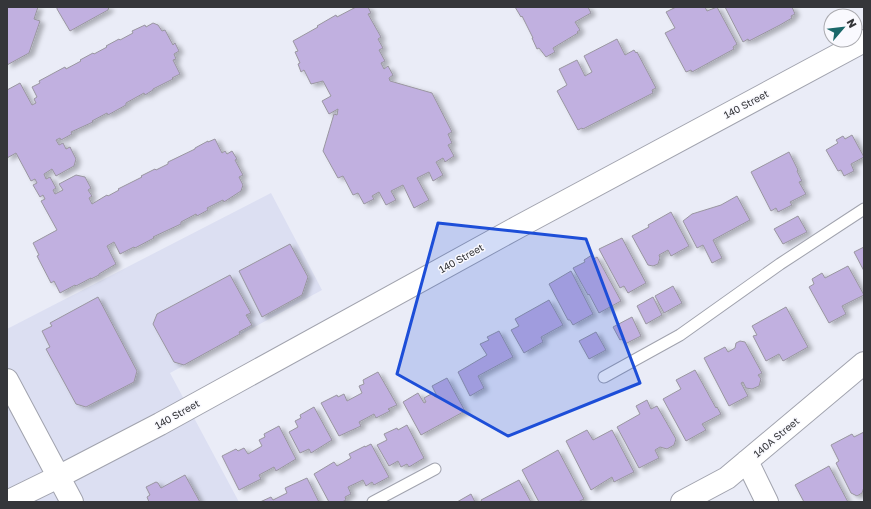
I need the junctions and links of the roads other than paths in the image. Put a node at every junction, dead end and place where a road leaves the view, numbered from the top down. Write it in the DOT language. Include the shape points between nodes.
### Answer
graph roads {
  1 [pos="864,41"];
  2 [pos="864,209"];
  3 [pos="864,363"];
  4 [pos="604,377"];
  5 [pos="7,380"];
  6 [pos="747,461"];
  7 [pos="434,469"];
  8 [pos="58,476"];
  9 [pos="8,502"];
  10 [pos="72,502"];
  11 [pos="372,502"];
  12 [pos="682,502"];
  13 [pos="767,502"];
  1 -- 8 [label="main road, 140 Street" via="504,234 166,421"];
  2 -- 4 [label="lane" via="780,264 680,335"];
  3 -- 6 [label="main road, 140A Street"];
  5 -- 8 [label="main road"];
  6 -- 12 [label="main road, 140A Street" via="727,478"];
  6 -- 13 [label="main road"];
  7 -- 11 [label="lane"];
  8 -- 9 [label="main road, 140 Street"];
  8 -- 10 [label="main road"];
}
